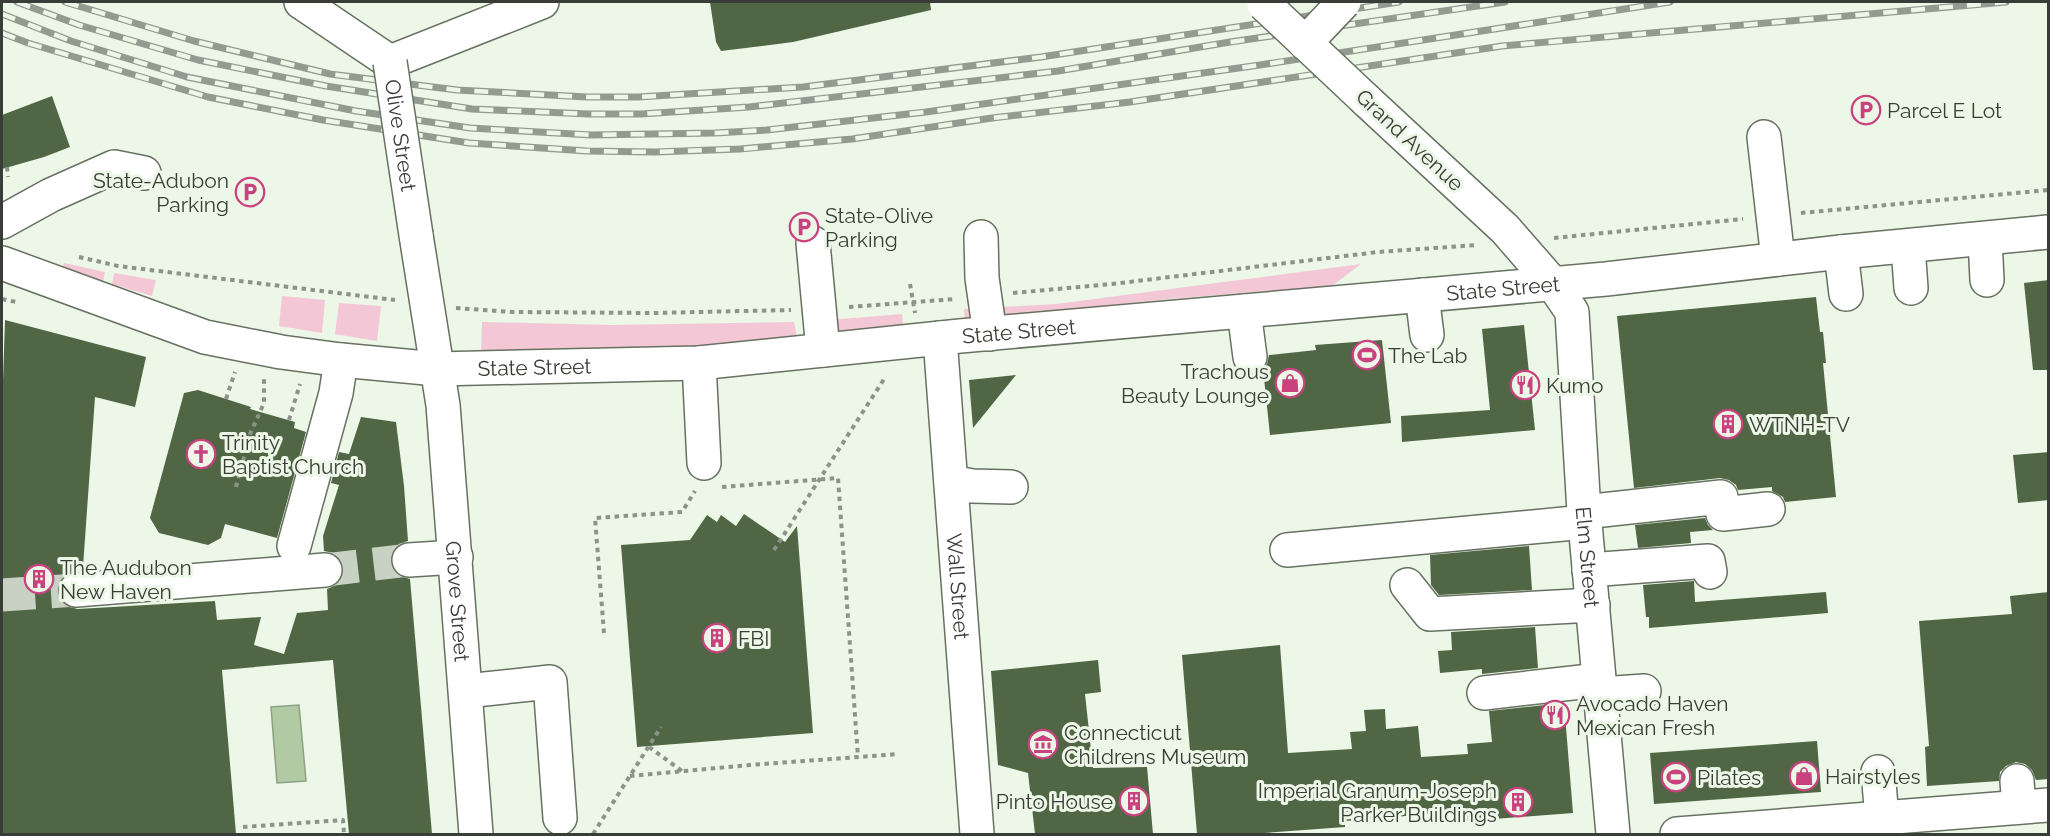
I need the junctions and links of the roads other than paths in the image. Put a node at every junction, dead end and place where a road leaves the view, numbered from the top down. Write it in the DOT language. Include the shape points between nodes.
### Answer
graph roads {
  1 [pos="301,2"];
  2 [pos="542,2"];
  3 [pos="1344,2"];
  4 [pos="1263,3"];
  5 [pos="1305,43"];
  6 [pos="390,62"];
  7 [pos="1764,137"];
  8 [pos="144,173"];
  9 [pos="2,222"];
  10 [pos="2049,232"];
  11 [pos="981,237"];
  12 [pos="1985,239"];
  13 [pos="813,243"];
  14 [pos="1908,247"];
  15 [pos="1841,252"];
  16 [pos="1778,259"];
  17 [pos="2,263"];
  18 [pos="1987,280"];
  19 [pos="1553,284"];
  20 [pos="1911,288"];
  21 [pos="1846,294"];
  22 [pos="1422,295"];
  23 [pos="1245,311"];
  24 [pos="928,330"];
  25 [pos="990,334"];
  26 [pos="1426,335"];
  27 [pos="823,350"];
  28 [pos="1250,357"];
  29 [pos="341,360"];
  30 [pos="699,363"];
  31 [pos="437,369"];
  32 [pos="706,480"];
  33 [pos="951,482"];
  34 [pos="1011,487"];
  35 [pos="1768,509"];
  36 [pos="1585,517"];
  37 [pos="294,546"];
  38 [pos="1287,550"];
  39 [pos="456,557"];
  40 [pos="409,560"];
  41 [pos="325,570"];
  42 [pos="1589,570"];
  43 [pos="1710,572"];
  44 [pos="1407,585"];
  45 [pos="76,590"];
  46 [pos="1593,605"];
  47 [pos="1600,687"];
  48 [pos="466,691"];
  49 [pos="1644,691"];
  50 [pos="1484,693"];
  51 [pos="1878,772"];
  52 [pos="2028,797"];
  53 [pos="560,818"];
  54 [pos="1882,818"];
  55 [pos="476,834"];
  56 [pos="977,834"];
  57 [pos="1612,834"];
  58 [pos="1677,834"];
  1 -- 6 [label="main road"];
  2 -- 6 [label="main road, Olive Street"];
  3 -- 5 [label="main road, bridge"];
  4 -- 5 [label="main road, Grand Avenue, bridge"];
  5 -- 19 [label="main road, Grand Avenue, bridge" via="1518,242"];
  6 -- 31 [label="main road, Olive Street, bridge"];
  7 -- 16 [label="main road"];
  8 -- 9 [label="main road" via="114,167"];
  10 -- 12 [label="main road, State Street"];
  11 -- 25 [label="main road"];
  12 -- 14 [label="main road, State Street"];
  12 -- 18 [label="main road"];
  13 -- 27 [label="main road"];
  14 -- 15 [label="main road, State Street"];
  14 -- 20 [label="main road"];
  15 -- 16 [label="main road, State Street"];
  15 -- 21 [label="main road"];
  16 -- 19 [label="main road, State Street"];
  17 -- 29 [label="main road, State Street" via="204,337"];
  19 -- 22 [label="main road, State Street"];
  19 -- 36 [label="main road, Elm Street" via="1572,312"];
  22 -- 23 [label="main road, State Street"];
  22 -- 26 [label="main road"];
  23 -- 25 [label="main road, State Street"];
  23 -- 28 [label="main road"];
  24 -- 25 [label="main road, State Street"];
  24 -- 27 [label="main road, State Street"];
  24 -- 33 [label="main road, Wall Street"];
  27 -- 30 [label="main road, State Street"];
  29 -- 31 [label="main road, State Street"];
  29 -- 37 [label="main road" via="336,393"];
  30 -- 31 [label="main road, State Street"];
  30 -- 32 [label="main road"];
  31 -- 39 [label="main road, Grove Street"];
  33 -- 34 [label="main road"];
  33 -- 56 [label="main road, Wall Street"];
  35 -- 36 [label="main road" via="1723,514 1721,497"];
  36 -- 38 [label="main road"];
  36 -- 42 [label="main road, Elm Street"];
  39 -- 40 [label="main road"];
  39 -- 48 [label="main road, Grove Street"];
  41 -- 45 [label="main road"];
  42 -- 43 [label="main road" via="1708,561"];
  42 -- 46 [label="main road, Elm Street"];
  44 -- 46 [label="main road" via="1430,614"];
  46 -- 47 [label="main road, Elm Street"];
  47 -- 49 [label="main road"];
  47 -- 50 [label="main road"];
  47 -- 57 [label="main road, Elm Street"];
  48 -- 53 [label="main road" via="550,682"];
  48 -- 55 [label="main road, Grove Street"];
  51 -- 54 [label="main road"];
  52 -- 54 [label="main road"];
  54 -- 58 [label="main road"];
}
